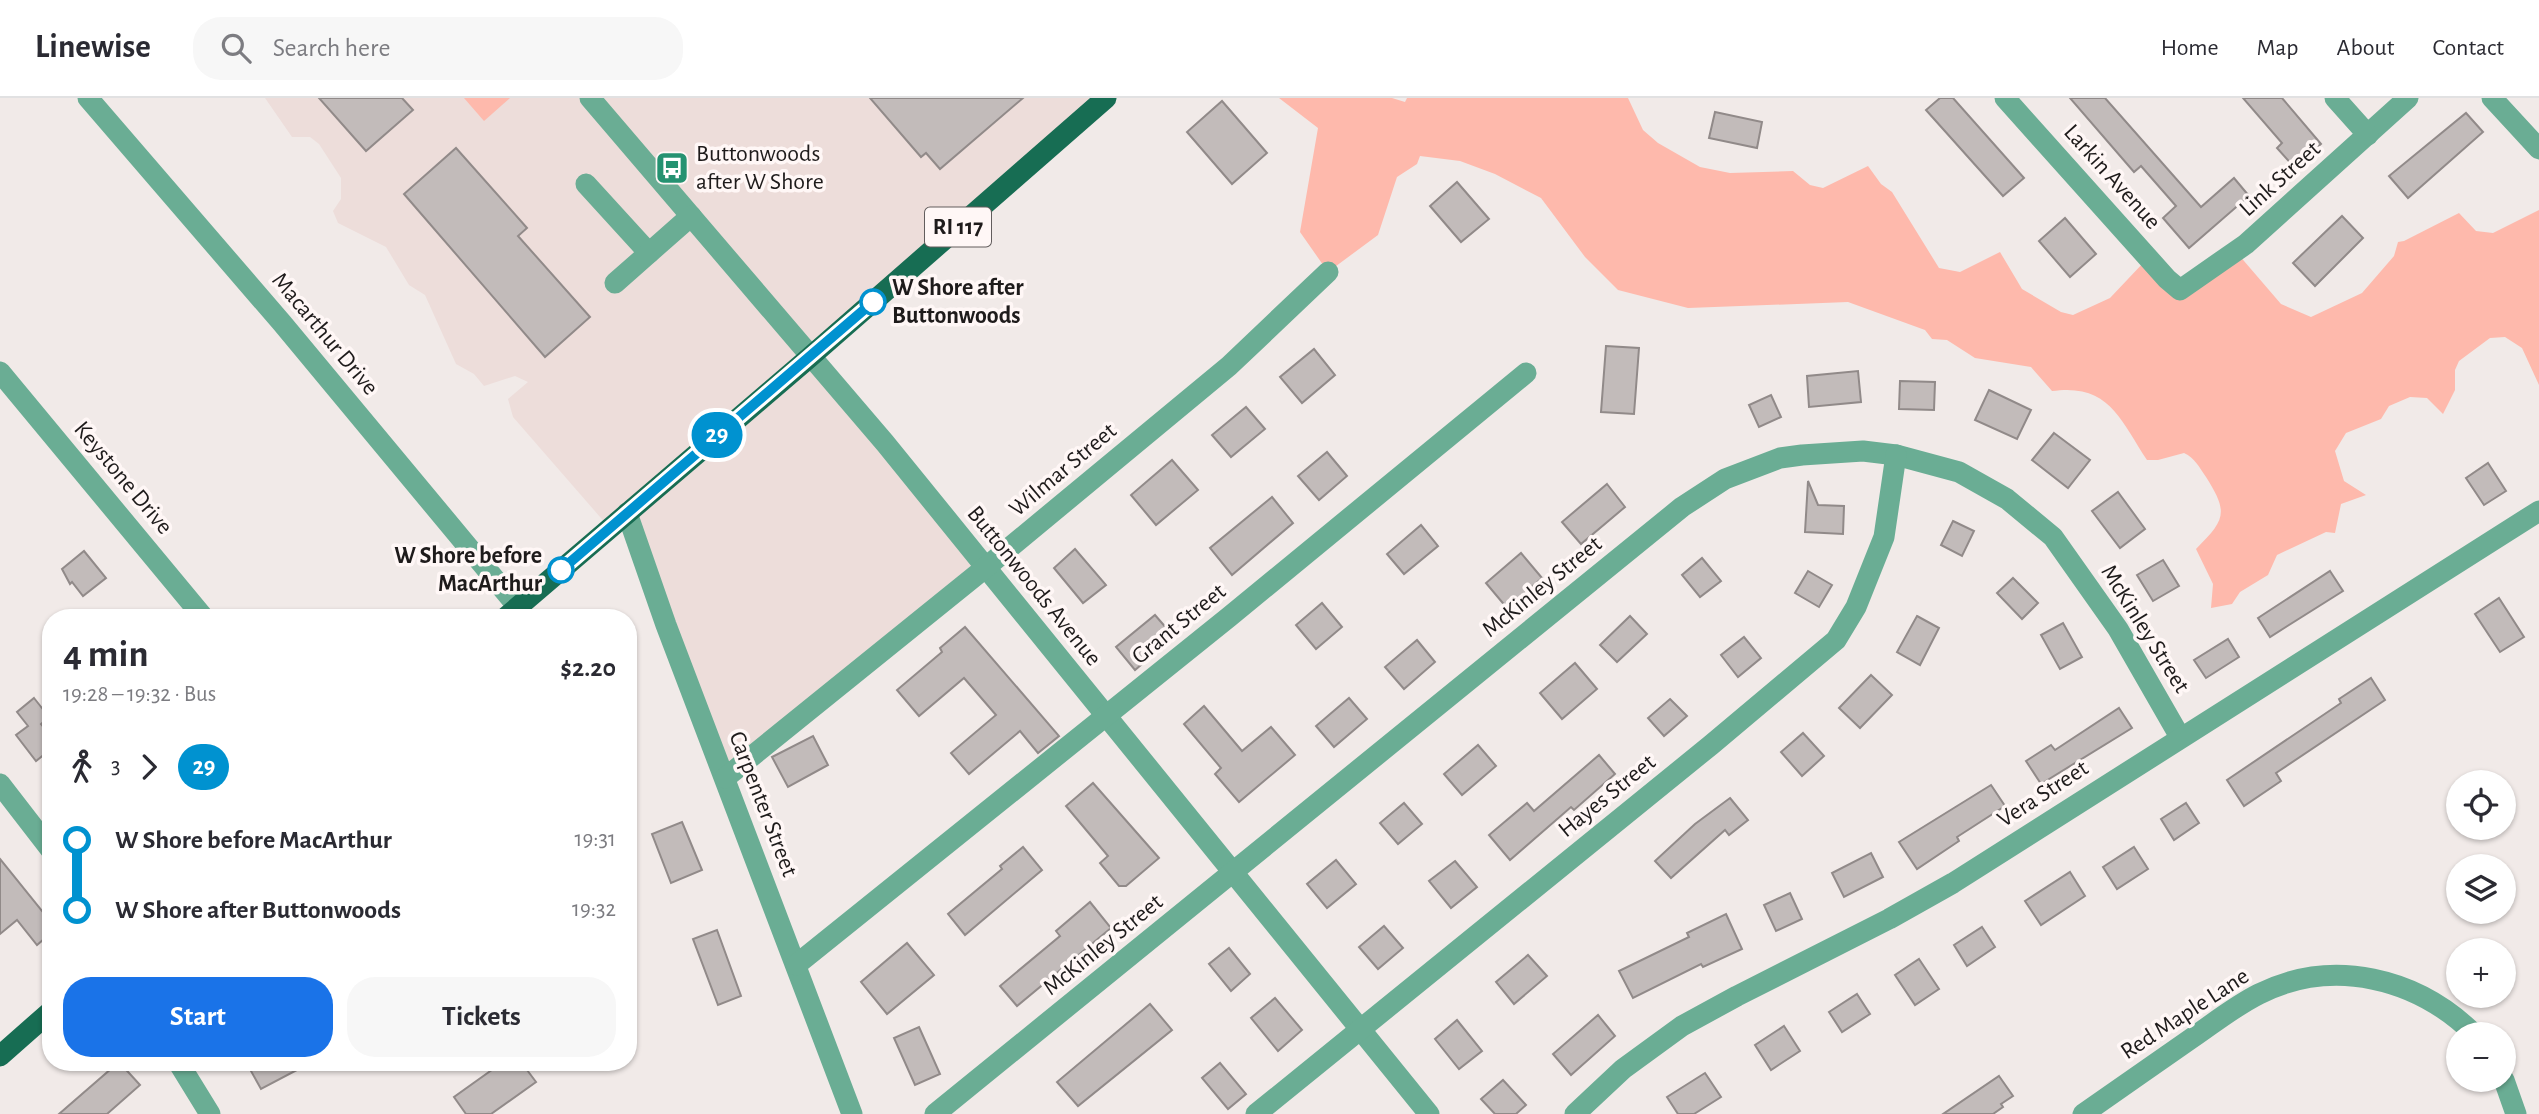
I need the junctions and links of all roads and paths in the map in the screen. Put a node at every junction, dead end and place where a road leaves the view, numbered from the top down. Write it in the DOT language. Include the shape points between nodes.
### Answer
graph roads {
  1 [pos="88,98"];
  2 [pos="590,98"];
  3 [pos="1106,98"];
  4 [pos="2005,98"];
  5 [pos="2335,98"];
  6 [pos="2408,98"];
  7 [pos="2492,98"];
  8 [pos="2368,135"];
  9 [pos="2539,149"];
  10 [pos="586,184"];
  11 [pos="691,216"];
  12 [pos="649,253"];
  13 [pos="1328,272"];
  14 [pos="615,283"];
  15 [pos="2180,290"];
  16 [pos="810,357"];
  17 [pos="0,372"];
  18 [pos="1526,373"];
  19 [pos="1896,455"];
  20 [pos="2539,511"];
  21 [pos="627,513"];
  22 [pos="985,568"];
  23 [pos="197,609"];
  24 [pos="510,609"];
  25 [pos="515,609"];
  26 [pos="1106,716"];
  27 [pos="2180,737"];
  28 [pos="725,778"];
  29 [pos="0,784"];
  30 [pos="42,838"];
  31 [pos="1233,872"];
  32 [pos="796,965"];
  33 [pos="42,1020"];
  34 [pos="2462,1022"];
  35 [pos="1359,1029"];
  36 [pos="0,1056"];
  37 [pos="184,1071"];
  38 [pos="2508,1092"];
  39 [pos="210,1114"];
  40 [pos="852,1114"];
  41 [pos="935,1114"];
  42 [pos="1256,1114"];
  43 [pos="1429,1114"];
  44 [pos="1575,1114"];
  45 [pos="2083,1114"];
  46 [pos="2516,1114"];
  1 -- 24 [label="street, Macarthur Drive" via="282,323"];
  2 -- 11 [label="street, Buttonwoods Avenue"];
  3 -- 16 [label="main road, RI 117"];
  4 -- 15 [label="street, Larkin Avenue"];
  5 -- 8 [label="street"];
  6 -- 8 [label="street, Link Street"];
  7 -- 9 [label="street"];
  8 -- 15 [label="street, Link Street" via="2246,244"];
  10 -- 12 [label="street"];
  11 -- 12 [label="street"];
  11 -- 16 [label="street, Buttonwoods Avenue"];
  12 -- 14 [label="street"];
  13 -- 22 [label="street, Wilmar Street" via="1229,366"];
  16 -- 21 [label="main road, RI 117"];
  16 -- 22 [label="street, Buttonwoods Avenue"];
  17 -- 23 [label="street, Keystone Drive"];
  18 -- 26 [label="street, Grant Street"];
  19 -- 27 [label="street, McKinley Street" via="1959,472 1992,489 2053,537 2118,629"];
  19 -- 31 [label="street, McKinley Street" via="1823,452 1780,458 1712,487 1682,506"];
  19 -- 35 [label="street, Hayes Street" via="1884,537 1856,607 1836,640"];
  20 -- 27 [label="street, Vera Street"];
  21 -- 25 [label="main road, RI 117"];
  21 -- 28 [label="street, Carpenter Street"];
  22 -- 26 [label="street, Buttonwoods Avenue"];
  22 -- 28 [label="street, Wilmar Street"];
  26 -- 31 [label="street, Buttonwoods Avenue"];
  26 -- 32 [label="street, Grant Street"];
  27 -- 44 [label="street, Vera Street" via="1953,883 1682,1026 1623,1069"];
  28 -- 32 [label="street, Carpenter Street"];
  29 -- 30 [label="street"];
  31 -- 35 [label="street, Buttonwoods Avenue"];
  31 -- 41 [label="street, McKinley Street"];
  32 -- 40 [label="street, Carpenter Street"];
  33 -- 36 [label="main road"];
  34 -- 45 [label="street, Red Maple Lane" via="2393,983 2350,974 2315,976 2259,994"];
  35 -- 42 [label="street, Hayes Street"];
  35 -- 43 [label="street, Buttonwoods Avenue"];
  37 -- 39 [label="street"];
  38 -- 46 [label="street"];
}
